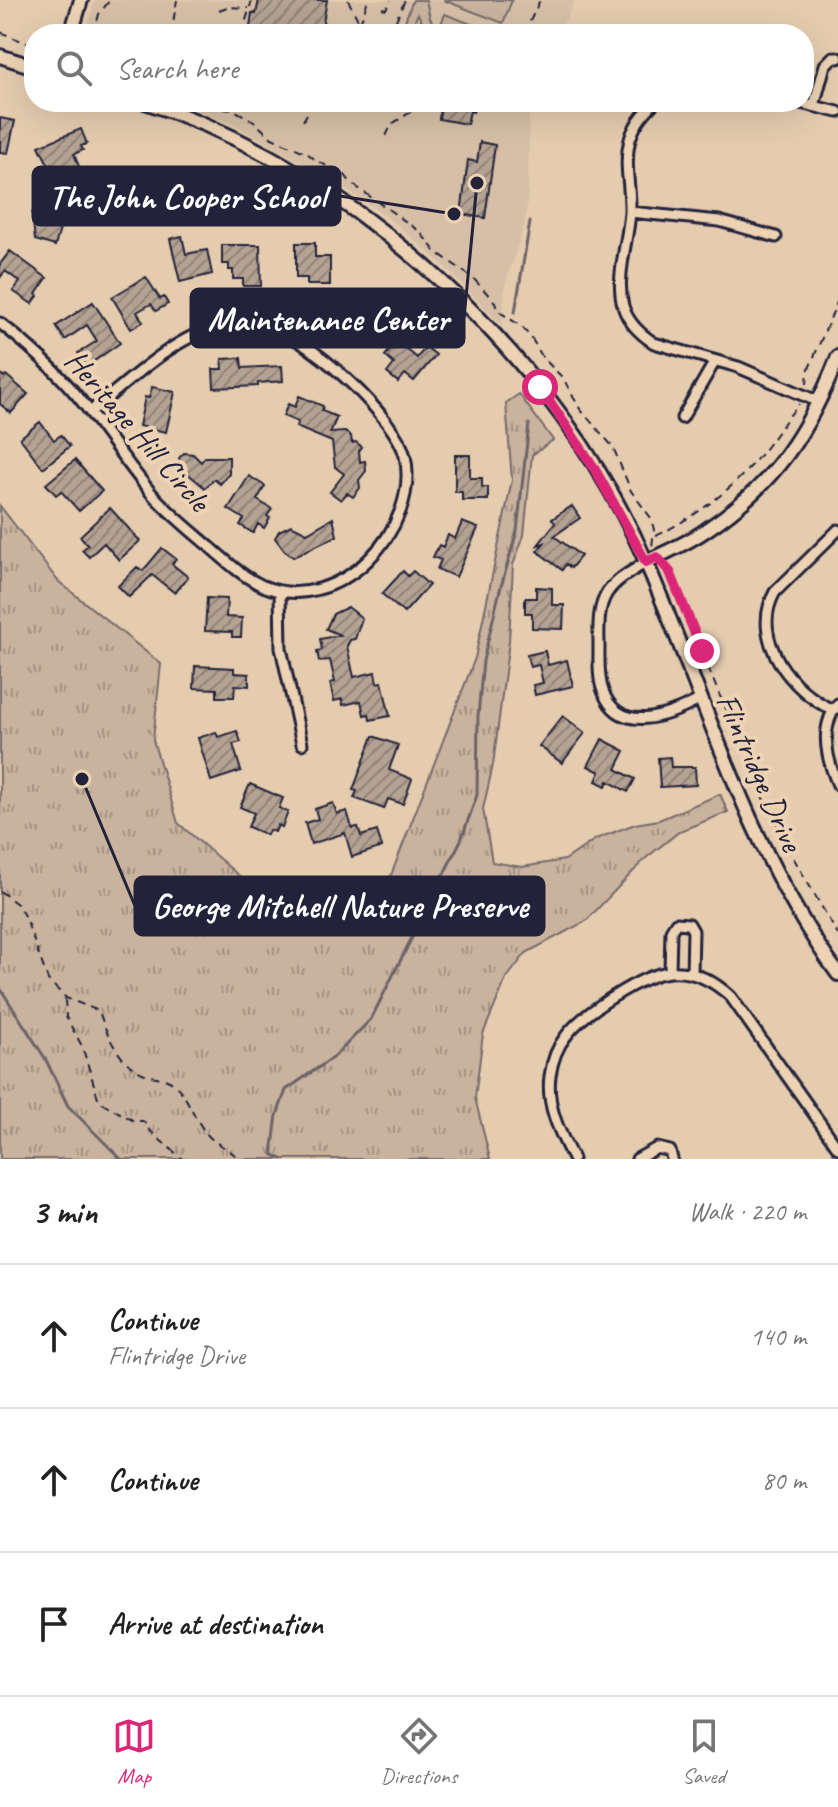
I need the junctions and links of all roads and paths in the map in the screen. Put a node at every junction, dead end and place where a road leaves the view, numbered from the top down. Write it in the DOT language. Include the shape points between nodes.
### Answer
graph roads {
  1 [pos="81,0"];
  2 [pos="110,0"];
  3 [pos="177,0"];
  4 [pos="250,0"];
  5 [pos="348,0"];
  6 [pos="368,0"];
  7 [pos="391,0"];
  8 [pos="405,0"];
  9 [pos="540,0"];
  10 [pos="225,1"];
  11 [pos="227,7"];
  12 [pos="249,8"];
  13 [pos="382,8"];
  14 [pos="219,10"];
  15 [pos="74,24"];
  16 [pos="96,24"];
  17 [pos="173,24"];
  18 [pos="245,24"];
  19 [pos="360,24"];
  20 [pos="394,24"];
  21 [pos="529,24"];
  22 [pos="0,32"];
  23 [pos="24,42"];
  24 [pos="0,56"];
  25 [pos="838,58"];
  26 [pos="24,64"];
  27 [pos="814,106"];
  28 [pos="169,112"];
  29 [pos="238,112"];
  30 [pos="308,112"];
  31 [pos="411,112"];
  32 [pos="647,112"];
  33 [pos="838,112"];
  34 [pos="303,121"];
  35 [pos="386,136"];
  36 [pos="630,212"];
  37 [pos="776,237"];
  38 [pos="838,300"];
  39 [pos="0,323"];
  40 [pos="838,357"];
  41 [pos="715,361"];
  42 [pos="806,396"];
  43 [pos="819,402"];
  44 [pos="90,412"];
  45 [pos="682,418"];
  46 [pos="838,530"];
  47 [pos="655,537"];
  48 [pos="652,560"];
  49 [pos="280,591"];
  50 [pos="699,700"];
  51 [pos="835,707"];
  52 [pos="302,744"];
  53 [pos="838,785"];
  54 [pos="0,891"];
  55 [pos="838,935"];
  56 [pos="670,972"];
  57 [pos="692,974"];
  58 [pos="838,974"];
  59 [pos="66,998"];
  60 [pos="838,1148"];
  61 [pos="183,1159"];
  62 [pos="238,1159"];
  63 [pos="573,1159"];
  64 [pos="637,1159"];
  65 [pos="672,1159"];
  1 -- 15 [label="street"];
  2 -- 16 [label="path"];
  3 -- 17 [label="path"];
  4 -- 12 [label="path"];
  5 -- 19 [label="path"];
  6 -- 19 [label="path"];
  7 -- 13 [label="path"];
  8 -- 20 [label="path"];
  9 -- 21 [label="path"];
  10 -- 11 [label="path"];
  11 -- 12 [label="path"];
  11 -- 14 [label="path"];
  12 -- 18 [label="path"];
  22 -- 23 [label="path"];
  24 -- 26 [label="street"];
  25 -- 27 [label="street" via="825,65"];
  27 -- 33 [label="street"];
  28 -- 48 [label="street, Flintridge Drive" via="291,169 407,250 498,336 547,395"];
  29 -- 47 [label="path" via="272,138 345,175 419,231 435,251 473,278 497,310 522,327 613,447 631,491 651,518"];
  30 -- 34 [label="path"];
  31 -- 35 [label="path" via="392,124"];
  32 -- 36 [label="street" via="629,143"];
  36 -- 37 [label="street" via="719,221"];
  36 -- 41 [label="street" via="621,288 626,314 654,343"];
  38 -- 42 [label="path" via="808,371"];
  39 -- 44 [label="street, Heritage Hill Circle"];
  40 -- 43 [label="street"];
  41 -- 42 [label="street"];
  41 -- 45 [label="street"];
  42 -- 43 [label="street"];
  42 -- 47 [label="path" via="737,480 706,507"];
  43 -- 48 [label="street" via="794,448 765,482 705,531"];
  44 -- 49 [label="street, Heritage Hill Circle" via="179,521 249,578"];
  44 -- 49 [label="street" via="180,343 224,326 260,325 279,331 338,372 401,443 407,475 403,507 359,570 317,590"];
  46 -- 51 [label="street" via="775,592 768,621 791,681 815,702"];
  47 -- 48 [label="path"];
  48 -- 50 [label="street, Flintridge Drive"];
  48 -- 50 [label="street" via="616,583 601,608 602,689 614,708 645,720"];
  48 -- 55 [label="path" via="670,572 768,812"];
  49 -- 52 [label="street" via="281,648"];
  50 -- 58 [label="street, Flintridge Drive" via="753,830 797,913"];
  51 -- 53 [label="street" via="827,749"];
  54 -- 59 [label="path" via="17,904 48,980"];
  56 -- 57 [label="street"];
  56 -- 57 [label="street" via="671,931 676,923 689,924"];
  56 -- 63 [label="street" via="641,981 578,1022 554,1057 552,1110"];
  57 -- 60 [label="street" via="718,984 737,1004"];
  59 -- 61 [label="path" via="66,1017 82,1046 99,1101 143,1121"];
  59 -- 62 [label="path" via="99,1011 124,1061 177,1086 199,1124"];
  64 -- 65 [label="street" via="657,1148 670,1151"];
}
